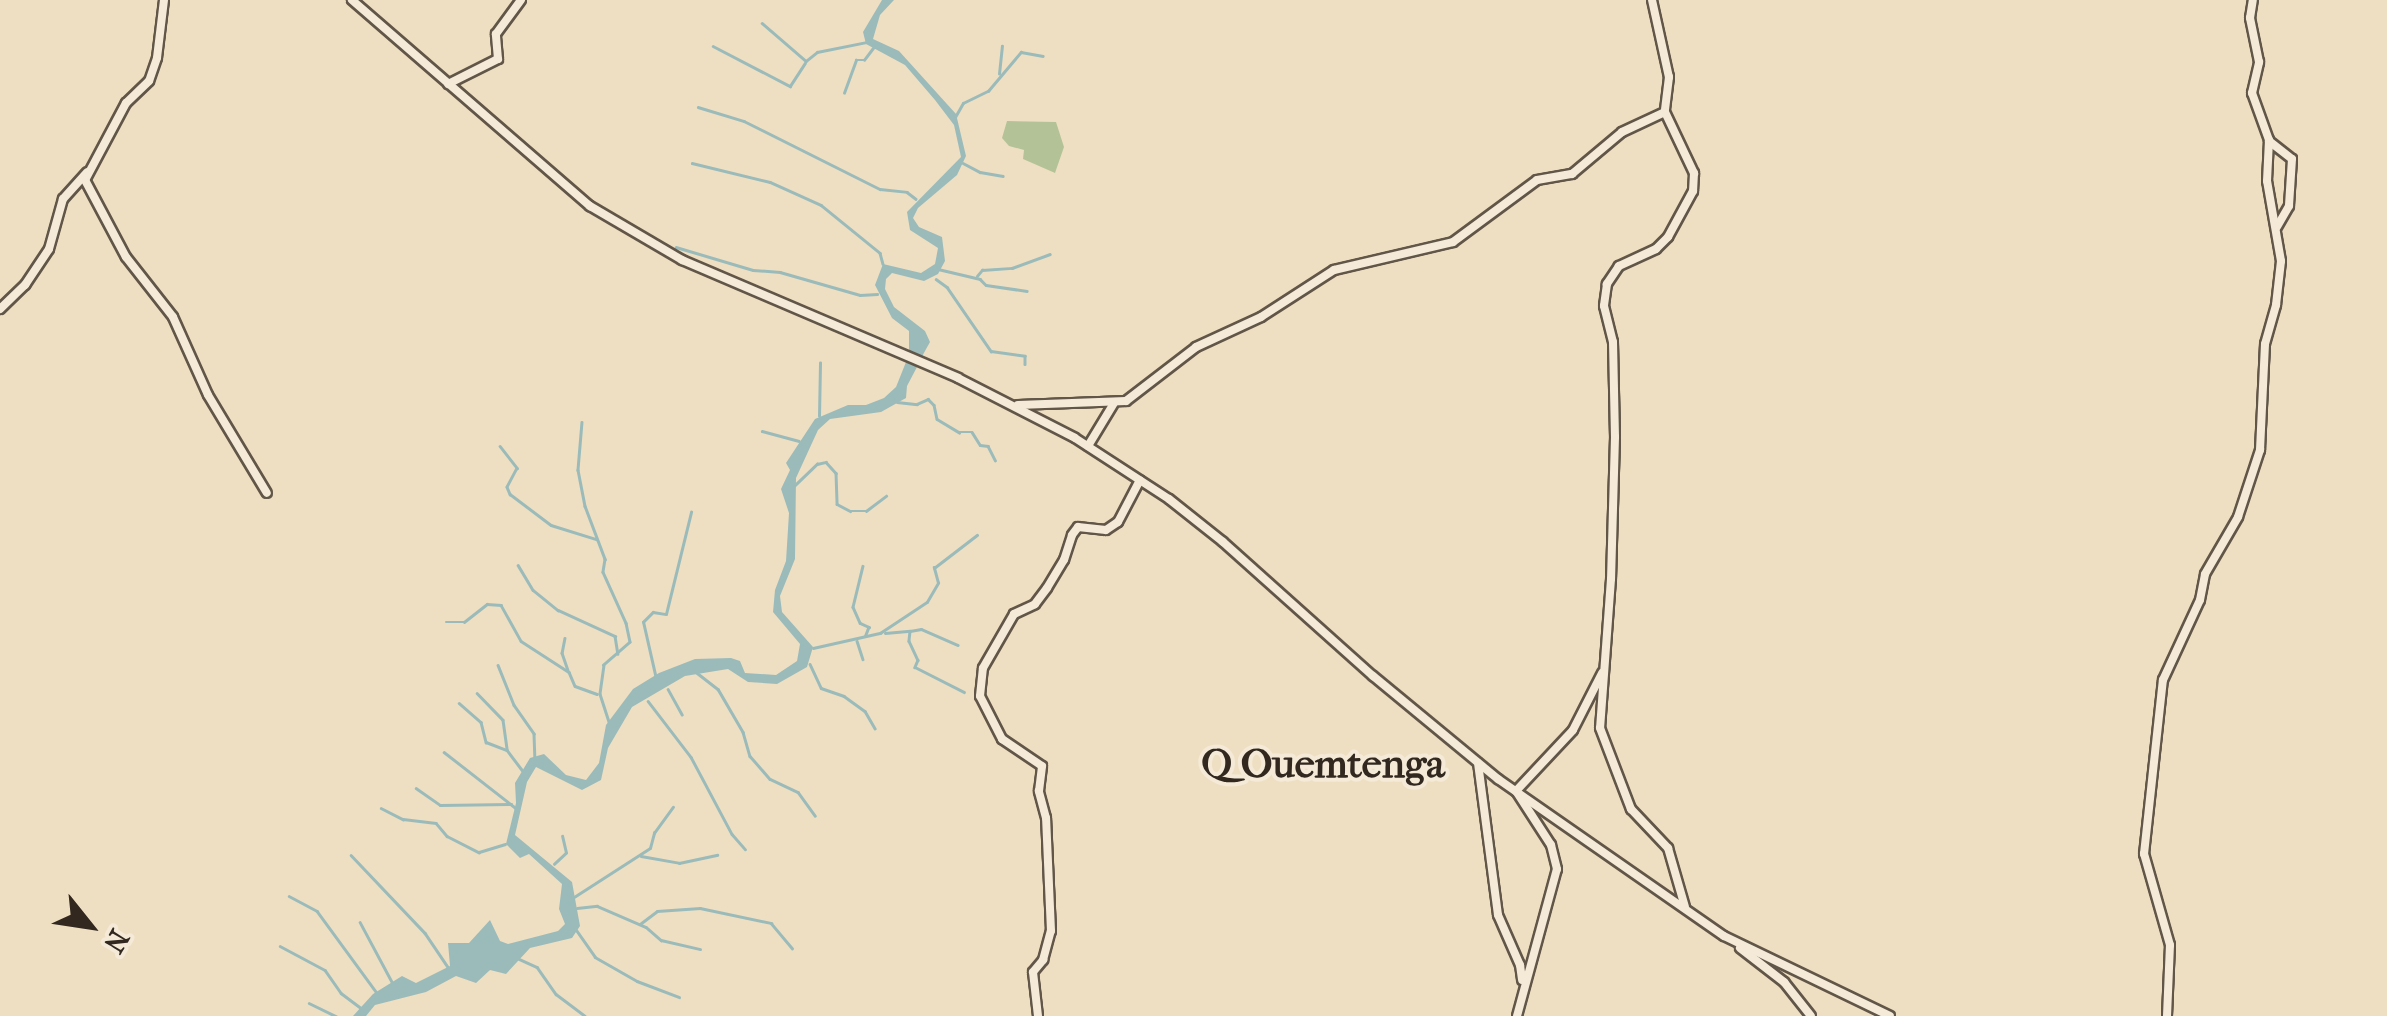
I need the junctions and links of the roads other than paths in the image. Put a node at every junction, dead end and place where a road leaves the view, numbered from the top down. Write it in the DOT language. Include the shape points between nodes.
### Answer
graph roads {
  1 [pos="164,0"];
  2 [pos="352,0"];
  3 [pos="521,0"];
  4 [pos="1652,0"];
  5 [pos="2253,0"];
  6 [pos="448,84"];
  7 [pos="1664,112"];
  8 [pos="2269,140"];
  9 [pos="86,172"];
  10 [pos="2277,227"];
  11 [pos="0,309"];
  12 [pos="1115,402"];
  13 [pos="1014,405"];
  14 [pos="1088,446"];
  15 [pos="1140,480"];
  16 [pos="267,493"];
  17 [pos="1604,668"];
  18 [pos="1478,763"];
  19 [pos="1516,791"];
  20 [pos="1685,908"];
  21 [pos="1724,936"];
  22 [pos="1522,985"];
  23 [pos="1038,1016"];
  24 [pos="1517,1016"];
  25 [pos="1811,1016"];
  26 [pos="1890,1016"];
  27 [pos="2167,1016"];
  1 -- 9 [label="street" via="148,82 126,103"];
  2 -- 6 [label="street"];
  3 -- 6 [label="street" via="496,34 498,59"];
  4 -- 7 [label="street" via="1669,77"];
  5 -- 8 [label="street" via="2259,62 2252,93"];
  6 -- 13 [label="street" via="560,184 636,236"];
  7 -- 12 [label="street" via="1622,132 1572,174 1537,180 1465,235 1410,255 1334,270 1260,317 1196,346 1140,392"];
  7 -- 17 [label="street" via="1694,173 1693,191 1656,249 1612,271 1604,306 1613,342 1615,437"];
  8 -- 10 [label="street" via="2267,182"];
  8 -- 10 [label="street" via="2292,160 2289,206"];
  9 -- 11 [label="street" via="63,200 48,249 26,285"];
  9 -- 16 [label="street" via="92,200 174,317 208,395"];
  10 -- 27 [label="street" via="2281,262 2265,344 2260,450 2238,518 2204,574 2200,600 2164,680 2144,854 2170,945"];
  12 -- 13 [label="street"];
  12 -- 14 [label="street"];
  13 -- 14 [label="street"];
  14 -- 15 [label="street"];
  15 -- 18 [label="street" via="1223,542"];
  15 -- 23 [label="street" via="1118,522 1106,530 1078,528 1072,535 1047,588 1014,614 982,668 980,696 1002,739 1042,766 1051,931 1033,972"];
  17 -- 19 [label="street" via="1573,730"];
  17 -- 20 [label="street" via="1600,728 1631,809 1668,848"];
  18 -- 19 [label="street"];
  18 -- 22 [label="street" via="1498,915"];
  19 -- 20 [label="street"];
  19 -- 22 [label="street" via="1551,845 1557,869"];
  20 -- 21 [label="street"];
  21 -- 25 [label="street" via="1784,982"];
  21 -- 26 [label="street"];
  22 -- 24 [label="street"];
}
